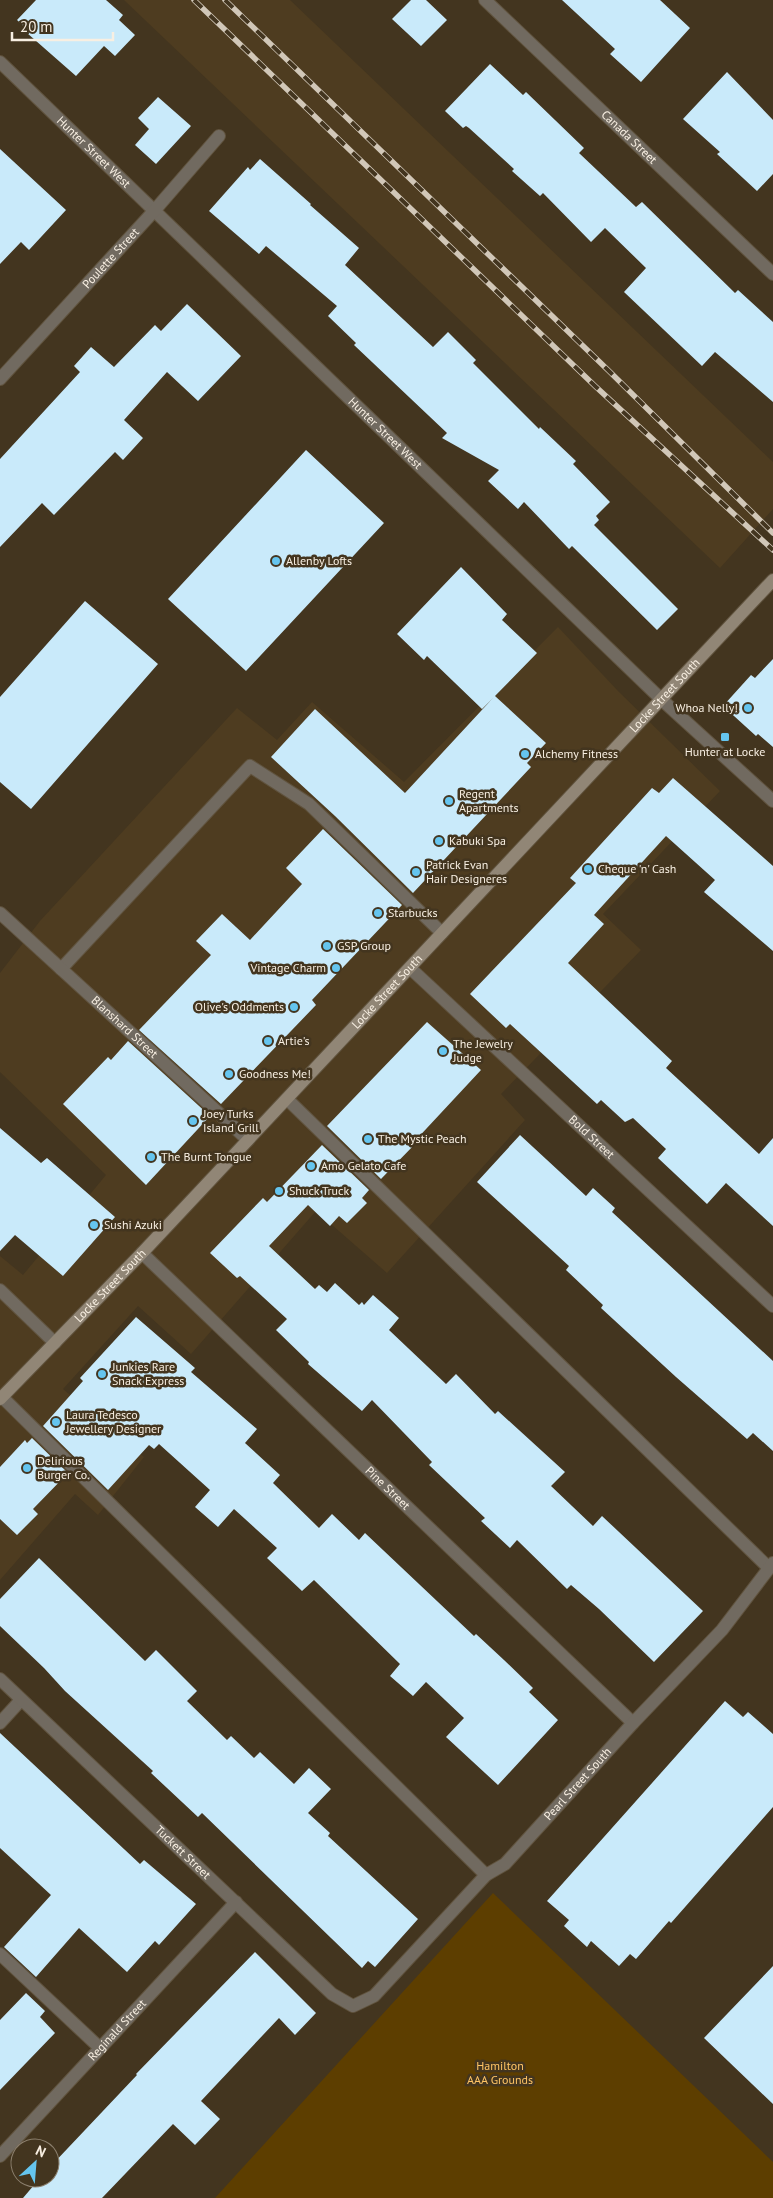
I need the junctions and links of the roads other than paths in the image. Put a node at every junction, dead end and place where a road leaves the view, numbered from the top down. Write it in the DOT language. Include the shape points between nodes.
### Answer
graph roads {
  1 [pos="485,0"];
  2 [pos="0,62"];
  3 [pos="219,136"];
  4 [pos="154,211"];
  5 [pos="773,274"];
  6 [pos="0,379"];
  7 [pos="773,580"];
  8 [pos="661,699"];
  9 [pos="773,800"];
  10 [pos="0,913"];
  11 [pos="442,934"];
  12 [pos="410,968"];
  13 [pos="61,969"];
  14 [pos="287,1099"];
  15 [pos="248,1140"];
  16 [pos="142,1253"];
  17 [pos="0,1290"];
  18 [pos="773,1306"];
  19 [pos="55,1343"];
  20 [pos="1,1398"];
  21 [pos="771,1566"];
  22 [pos="0,1679"];
  23 [pos="21,1700"];
  24 [pos="0,1723"];
  25 [pos="632,1723"];
  26 [pos="486,1875"];
  27 [pos="236,1902"];
  28 [pos="0,1954"];
  29 [pos="374,1996"];
  30 [pos="100,2048"];
  31 [pos="0,2156"];
  1 -- 5 [label="street, Canada Street"];
  2 -- 4 [label="street, Hunter Street West"];
  3 -- 4 [label="street, Poulette Street"];
  4 -- 6 [label="street, Poulette Street"];
  4 -- 8 [label="street, Hunter Street West"];
  7 -- 8 [label="street, Locke Street South"];
  8 -- 9 [label="street, Hunter Street West"];
  8 -- 11 [label="street, Locke Street South"];
  10 -- 13 [label="street, Blanshard Street"];
  11 -- 12 [label="street, Locke Street South"];
  11 -- 13 [label="street" via="309,804 250,766"];
  12 -- 14 [label="street, Locke Street South"];
  12 -- 18 [label="street, Bold Street"];
  13 -- 15 [label="street, Blanshard Street"];
  14 -- 15 [label="street, Locke Street South"];
  14 -- 21 [label="street"];
  15 -- 16 [label="street, Locke Street South"];
  16 -- 19 [label="street, Locke Street South"];
  16 -- 25 [label="street, Pine Street"];
  17 -- 19 [label="street"];
  19 -- 20 [label="street, Locke Street South"];
  20 -- 26 [label="street"];
  21 -- 25 [label="street, Pearl Street South" via="722,1630"];
  22 -- 23 [label="street, Tuckett Street"];
  23 -- 24 [label="street"];
  23 -- 27 [label="street, Tuckett Street"];
  25 -- 26 [label="street, Pearl Street South" via="504,1864"];
  26 -- 29 [label="street, Pearl Street South"];
  27 -- 29 [label="street, Tuckett Street" via="332,1994 353,2006"];
  27 -- 30 [label="street, Reginald Street"];
  28 -- 30 [label="street"];
  30 -- 31 [label="street, Reginald Street"];
}
